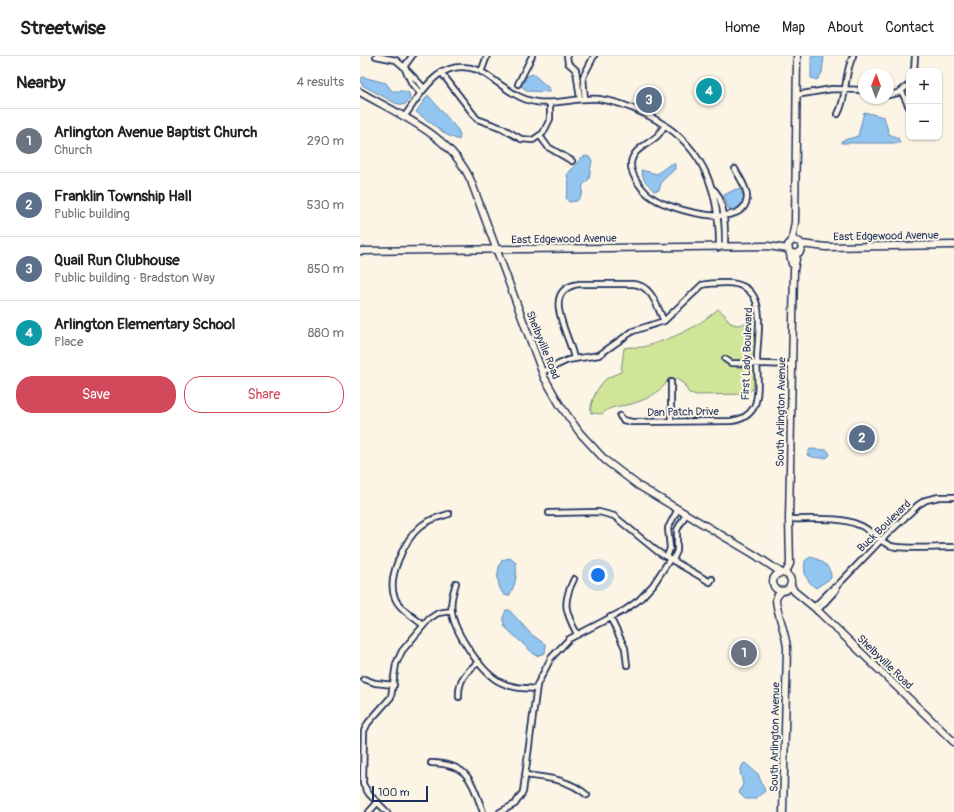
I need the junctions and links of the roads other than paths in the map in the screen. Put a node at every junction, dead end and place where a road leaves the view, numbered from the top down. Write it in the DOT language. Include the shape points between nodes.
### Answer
graph roads {
  1 [pos="376,56"];
  2 [pos="412,56"];
  3 [pos="487,56"];
  4 [pos="532,56"];
  5 [pos="567,56"];
  6 [pos="797,56"];
  7 [pos="853,56"];
  8 [pos="915,56"];
  9 [pos="594,57"];
  10 [pos="404,67"];
  11 [pos="914,68"];
  12 [pos="441,72"];
  13 [pos="481,72"];
  14 [pos="518,84"];
  15 [pos="424,88"];
  16 [pos="906,88"];
  17 [pos="845,89"];
  18 [pos="858,90"];
  19 [pos="360,92"];
  20 [pos="902,92"];
  21 [pos="420,94"];
  22 [pos="796,94"];
  23 [pos="894,94"];
  24 [pos="583,99"];
  25 [pos="550,103"];
  26 [pos="908,104"];
  27 [pos="838,114"];
  28 [pos="404,117"];
  29 [pos="665,125"];
  30 [pos="540,136"];
  31 [pos="572,161"];
  32 [pos="735,169"];
  33 [pos="721,215"];
  34 [pos="795,222"];
  35 [pos="791,241"];
  36 [pos="800,242"];
  37 [pos="768,246"];
  38 [pos="954,246"];
  39 [pos="722,247"];
  40 [pos="819,247"];
  41 [pos="496,250"];
  42 [pos="789,250"];
  43 [pos="360,251"];
  44 [pos="799,252"];
  45 [pos="794,270"];
  46 [pos="664,321"];
  47 [pos="574,359"];
  48 [pos="725,359"];
  49 [pos="757,364"];
  50 [pos="792,365"];
  51 [pos="542,372"];
  52 [pos="671,382"];
  53 [pos="747,415"];
  54 [pos="620,416"];
  55 [pos="671,422"];
  56 [pos="954,497"];
  57 [pos="678,509"];
  58 [pos="549,513"];
  59 [pos="449,514"];
  60 [pos="686,514"];
  61 [pos="789,519"];
  62 [pos="881,540"];
  63 [pos="954,547"];
  64 [pos="790,555"];
  65 [pos="670,559"];
  66 [pos="765,562"];
  67 [pos="784,574"];
  68 [pos="775,578"];
  69 [pos="574,579"];
  70 [pos="712,579"];
  71 [pos="791,582"];
  72 [pos="456,583"];
  73 [pos="774,586"];
  74 [pos="783,591"];
  75 [pos="801,597"];
  76 [pos="816,609"];
  77 [pos="452,611"];
  78 [pos="780,615"];
  79 [pos="610,618"];
  80 [pos="423,625"];
  81 [pos="577,634"];
  82 [pos="479,662"];
  83 [pos="628,665"];
  84 [pos="364,679"];
  85 [pos="394,685"];
  86 [pos="536,689"];
  87 [pos="459,697"];
  88 [pos="954,742"];
  89 [pos="431,763"];
  90 [pos="525,775"];
  91 [pos="362,784"];
  92 [pos="587,795"];
  93 [pos="378,802"];
  94 [pos="369,812"];
  95 [pos="387,812"];
  96 [pos="483,812"];
  97 [pos="500,812"];
  98 [pos="784,812"];
  1 -- 10 [label="street" via="396,60"];
  2 -- 10 [label="street"];
  3 -- 13 [label="street"];
  4 -- 14 [label="street"];
  5 -- 24 [label="street" via="568,63 576,70"];
  6 -- 22 [label="main road"];
  7 -- 17 [label="street" via="847,70"];
  8 -- 11 [label="street"];
  9 -- 24 [label="street" via="583,77"];
  10 -- 15 [label="street"];
  10 -- 21 [label="street"];
  12 -- 13 [label="street" via="459,67"];
  12 -- 15 [label="street"];
  12 -- 30 [label="street" via="481,122 502,128 526,141"];
  13 -- 25 [label="street" via="519,97"];
  15 -- 21 [label="street"];
  16 -- 20 [label="street"];
  17 -- 18 [label="street"];
  17 -- 22 [label="street"];
  17 -- 27 [label="street" via="844,102"];
  19 -- 28 [label="main road, Shelbyville Road"];
  20 -- 23 [label="street"];
  20 -- 26 [label="street"];
  21 -- 28 [label="street"];
  22 -- 34 [label="main road"];
  24 -- 25 [label="street"];
  24 -- 29 [label="street" via="606,100 626,106"];
  25 -- 30 [label="street" via="549,123"];
  28 -- 41 [label="main road, Shelbyville Road" via="438,138 457,157 470,179"];
  29 -- 33 [label="street" via="682,138 704,167"];
  29 -- 33 [label="street" via="656,137 635,154 632,162 633,175 654,199 702,215"];
  30 -- 31 [label="street" via="548,147"];
  32 -- 33 [label="street" via="746,190 746,201 737,212"];
  33 -- 39 [label="street"];
  34 -- 35 [label="main road"];
  34 -- 36 [label="main road"];
  35 -- 36 [label="main road"];
  35 -- 37 [label="main road"];
  35 -- 42 [label="main road"];
  36 -- 40 [label="main road"];
  36 -- 44 [label="main road, South Arlington Avenue"];
  37 -- 39 [label="main road, East Edgewood Avenue"];
  37 -- 42 [label="main road"];
  38 -- 40 [label="main road, East Edgewood Avenue"];
  39 -- 41 [label="main road, East Edgewood Avenue"];
  40 -- 44 [label="main road"];
  41 -- 43 [label="main road, East Edgewood Avenue"];
  41 -- 51 [label="main road, Shelbyville Road"];
  42 -- 44 [label="main road"];
  42 -- 45 [label="main road, South Arlington Avenue"];
  44 -- 45 [label="main road, South Arlington Avenue"];
  45 -- 50 [label="main road, South Arlington Avenue"];
  46 -- 47 [label="street" via="633,331 599,355"];
  46 -- 47 [label="street" via="652,295 642,286 570,286 562,293 558,306"];
  46 -- 49 [label="street, First Lady Boulevard" via="702,285 736,284 746,287 757,301"];
  47 -- 51 [label="street"];
  48 -- 49 [label="street" via="731,363"];
  49 -- 50 [label="street"];
  49 -- 53 [label="street, First Lady Boulevard" via="756,401"];
  50 -- 61 [label="main road, South Arlington Avenue"];
  51 -- 57 [label="main road, Shelbyville Road" via="566,415 593,448 626,477"];
  52 -- 55 [label="street"];
  53 -- 55 [label="street, Dan Patch Drive" via="731,421"];
  54 -- 55 [label="street, Dan Patch Drive" via="628,422"];
  56 -- 62 [label="street, Buck Boulevard" via="926,500"];
  57 -- 60 [label="main road, Shelbyville Road"];
  57 -- 65 [label="street" via="668,528"];
  58 -- 65 [label="street" via="599,512 614,516"];
  59 -- 80 [label="street" via="427,521 417,529 406,546 393,576 392,587 397,602"];
  60 -- 65 [label="street" via="677,530 677,551"];
  60 -- 66 [label="main road, Shelbyville Road"];
  61 -- 62 [label="street" via="848,521 866,528"];
  61 -- 64 [label="main road, South Arlington Avenue"];
  62 -- 63 [label="street" via="895,547"];
  62 -- 76 [label="street, Buck Boulevard"];
  64 -- 67 [label="main road, South Arlington Avenue" via="790,566"];
  64 -- 71 [label="main road, South Arlington Avenue" via="794,564"];
  65 -- 70 [label="street" via="710,582"];
  65 -- 79 [label="street" via="645,594"];
  66 -- 67 [label="main road"];
  66 -- 68 [label="main road" via="774,572"];
  67 -- 68 [label="main road"];
  67 -- 71 [label="main road"];
  68 -- 73 [label="main road"];
  69 -- 81 [label="street" via="567,594 566,606 568,618"];
  71 -- 74 [label="main road"];
  71 -- 75 [label="main road" via="793,589"];
  72 -- 77 [label="street"];
  73 -- 74 [label="main road"];
  73 -- 78 [label="main road, South Arlington Avenue" via="774,603"];
  74 -- 75 [label="main road"];
  74 -- 78 [label="main road, South Arlington Avenue" via="776,600"];
  75 -- 76 [label="main road, Shelbyville Road"];
  76 -- 88 [label="main road, Shelbyville Road"];
  77 -- 80 [label="street" via="433,616"];
  77 -- 82 [label="street" via="457,629"];
  78 -- 98 [label="main road, South Arlington Avenue" via="787,649"];
  79 -- 81 [label="street"];
  79 -- 83 [label="street" via="625,648"];
  80 -- 85 [label="street" via="398,658"];
  81 -- 86 [label="street" via="562,644 553,655"];
  82 -- 86 [label="street" via="487,673 501,683"];
  82 -- 87 [label="street" via="464,676"];
  84 -- 85 [label="street"];
  85 -- 91 [label="street" via="390,699 364,731"];
  86 -- 90 [label="street"];
  89 -- 96 [label="street" via="451,764 466,773"];
  90 -- 92 [label="street" via="566,782"];
  90 -- 97 [label="street" via="520,798 511,807"];
  91 -- 93 [label="street"];
  93 -- 94 [label="street"];
  93 -- 95 [label="street"];
}
